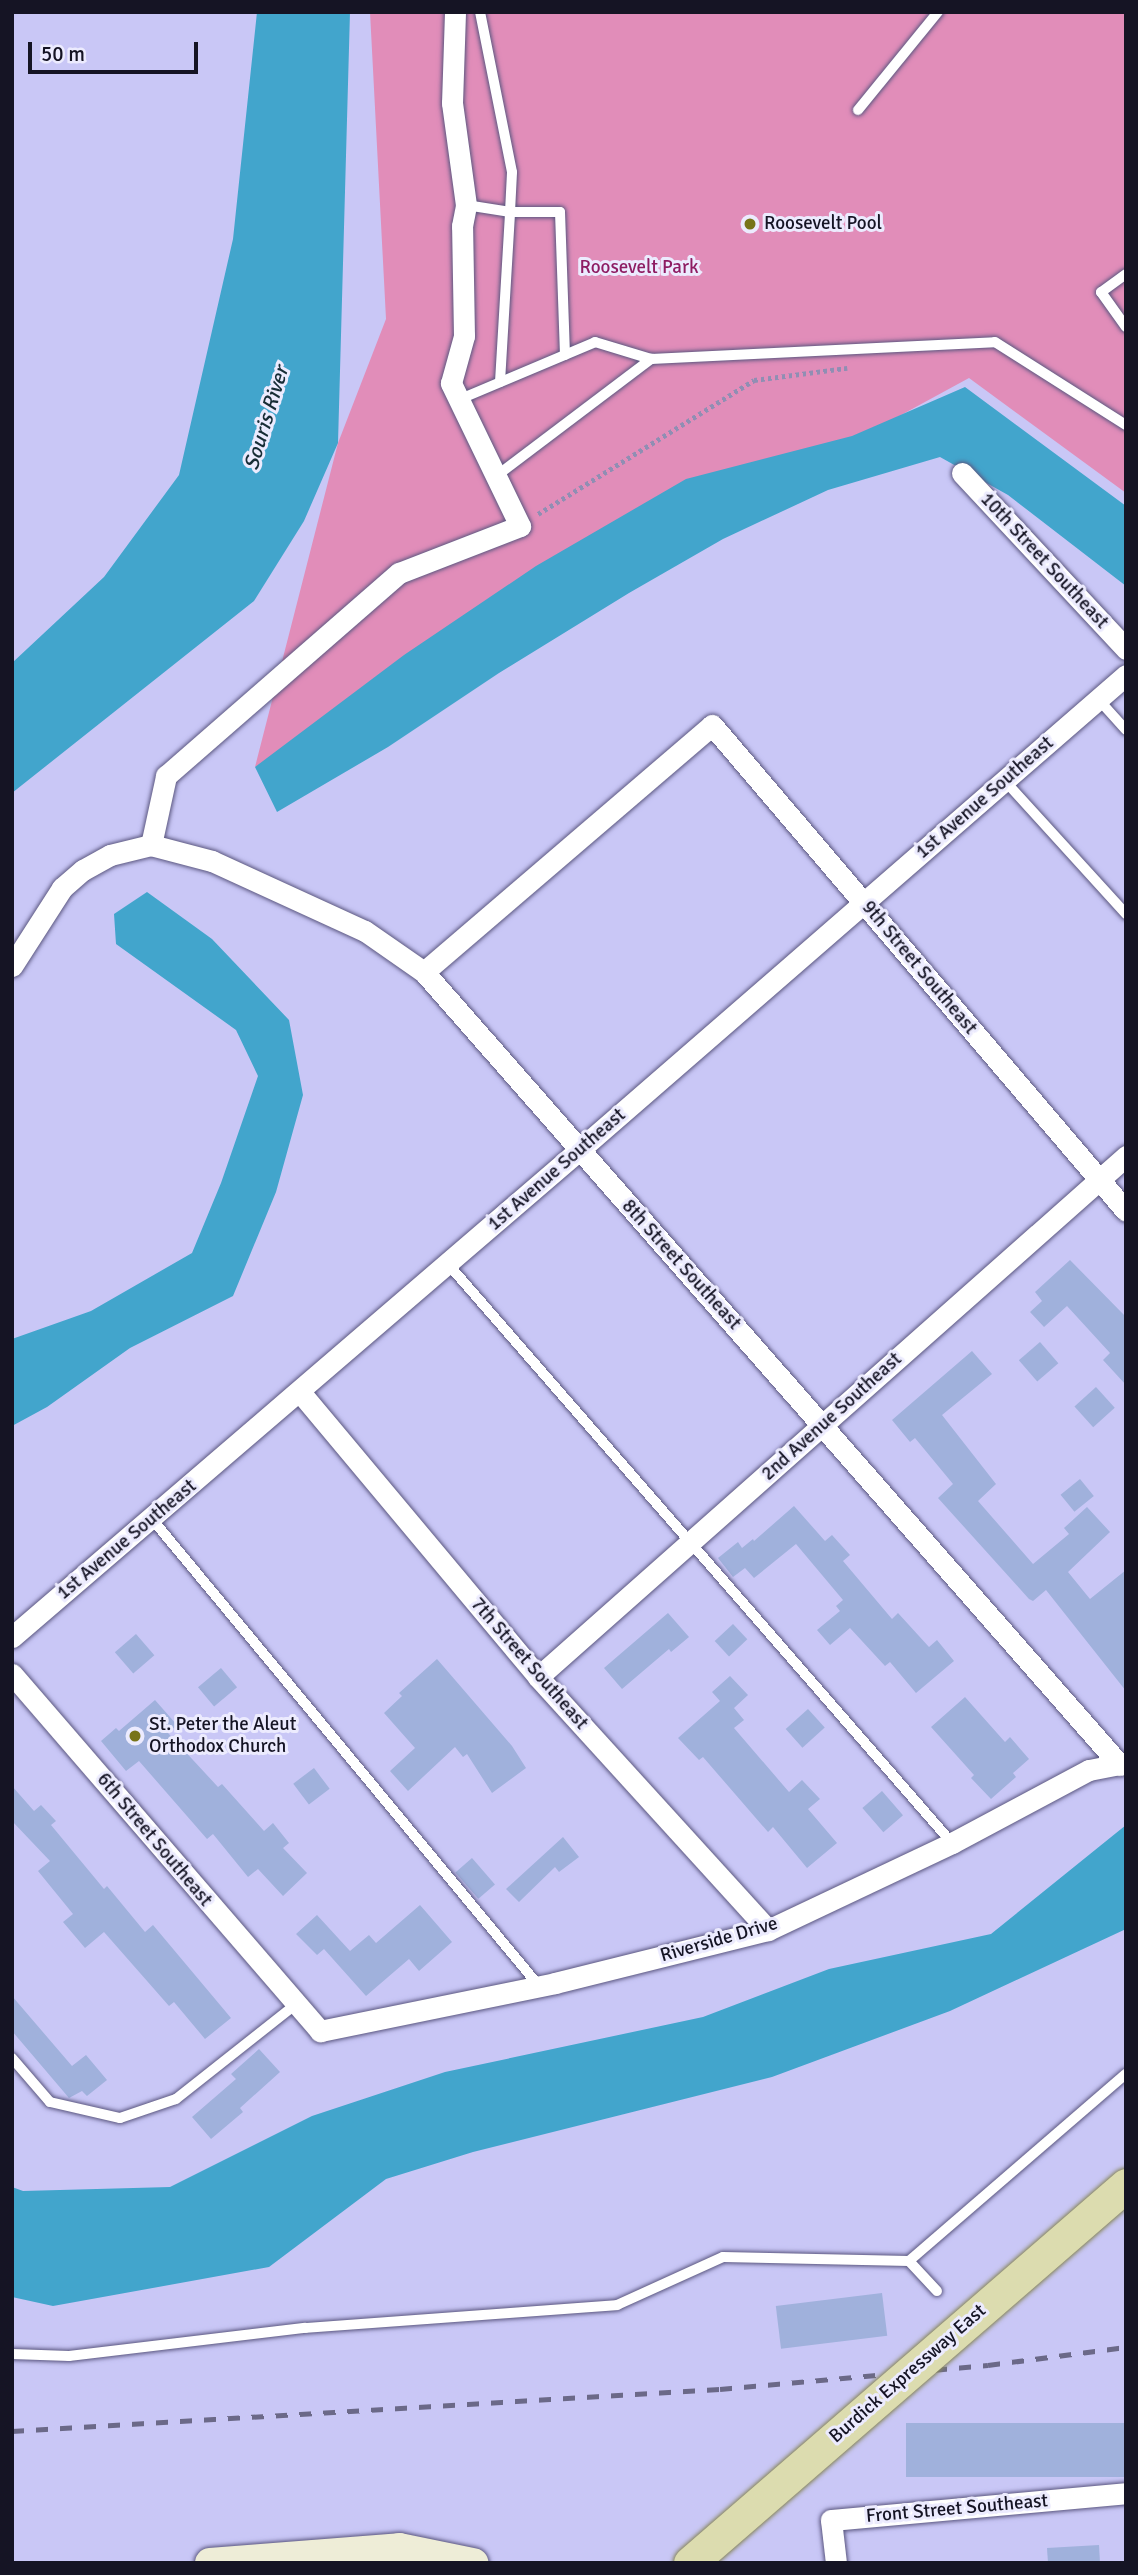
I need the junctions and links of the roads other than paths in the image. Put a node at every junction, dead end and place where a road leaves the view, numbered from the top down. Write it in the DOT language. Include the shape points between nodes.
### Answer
graph roads {
  1 [pos="455,12"];
  2 [pos="480,12"];
  3 [pos="938,12"];
  4 [pos="858,110"];
  5 [pos="466,205"];
  6 [pos="510,212"];
  7 [pos="1126,274"];
  8 [pos="1126,327"];
  9 [pos="565,355"];
  10 [pos="651,359"];
  11 [pos="500,382"];
  12 [pos="458,400"];
  13 [pos="1126,425"];
  14 [pos="962,473"];
  15 [pos="495,477"];
  16 [pos="1126,649"];
  17 [pos="1126,675"];
  18 [pos="1099,699"];
  19 [pos="1126,730"];
  20 [pos="1005,781"];
  21 [pos="151,845"];
  22 [pos="864,904"];
  23 [pos="1126,914"];
  24 [pos="12,966"];
  25 [pos="424,972"];
  26 [pos="579,1151"];
  27 [pos="1126,1156"];
  28 [pos="1099,1180"];
  29 [pos="1126,1211"];
  30 [pos="448,1264"];
  31 [pos="300,1392"];
  32 [pos="824,1425"];
  33 [pos="152,1519"];
  34 [pos="690,1544"];
  35 [pos="12,1637"];
  36 [pos="12,1674"];
  37 [pos="538,1676"];
  38 [pos="1123,1764"];
  39 [pos="952,1843"];
  40 [pos="768,1930"];
  41 [pos="539,1986"];
  42 [pos="295,2005"];
  43 [pos="12,2058"];
  44 [pos="1126,2074"];
  45 [pos="1126,2185"];
  46 [pos="909,2261"];
  47 [pos="937,2291"];
  48 [pos="12,2354"];
  49 [pos="1126,2493"];
  50 [pos="358,2557"];
  51 [pos="470,2562"];
  52 [pos="210,2563"];
  53 [pos="690,2563"];
  54 [pos="836,2563"];
  1 -- 5 [label="street" via="452,103"];
  2 -- 6 [label="lane" via="512,172"];
  3 -- 4 [label="lane"];
  5 -- 6 [label="lane"];
  5 -- 12 [label="street" via="462,226 464,336 451,383"];
  6 -- 9 [label="lane" via="560,212"];
  6 -- 11 [label="lane"];
  7 -- 8 [label="lane" via="1101,292"];
  9 -- 10 [label="lane" via="595,342"];
  9 -- 11 [label="lane"];
  10 -- 13 [label="lane" via="995,342"];
  10 -- 15 [label="lane"];
  11 -- 12 [label="lane"];
  12 -- 15 [label="street"];
  14 -- 16 [label="street, 10th Street Southeast"];
  15 -- 21 [label="street" via="520,526 399,573 166,776"];
  17 -- 18 [label="street"];
  18 -- 19 [label="lane"];
  18 -- 20 [label="street, 1st Avenue Southeast"];
  20 -- 22 [label="street, 1st Avenue Southeast"];
  20 -- 23 [label="lane"];
  21 -- 24 [label="street" via="110,855 62,888"];
  21 -- 25 [label="street, 8th Street Southeast" via="212,861 365,931"];
  22 -- 25 [label="street, 9th Street Southeast" via="712,725"];
  22 -- 26 [label="street, 1st Avenue Southeast"];
  22 -- 28 [label="street, 9th Street Southeast"];
  25 -- 26 [label="street, 8th Street Southeast"];
  26 -- 30 [label="street, 1st Avenue Southeast"];
  26 -- 32 [label="street, 8th Street Southeast"];
  27 -- 28 [label="street, 2nd Avenue Southeast"];
  28 -- 29 [label="street, 9th Street Southeast"];
  28 -- 32 [label="street, 2nd Avenue Southeast"];
  30 -- 31 [label="street, 1st Avenue Southeast"];
  30 -- 34 [label="lane"];
  31 -- 33 [label="street, 1st Avenue Southeast"];
  31 -- 37 [label="street, 7th Street Southeast"];
  32 -- 34 [label="street, 2nd Avenue Southeast"];
  32 -- 38 [label="street, 8th Street Southeast"];
  33 -- 35 [label="street, 1st Avenue Southeast"];
  33 -- 41 [label="lane"];
  34 -- 37 [label="street, 2nd Avenue Southeast"];
  34 -- 39 [label="lane"];
  36 -- 42 [label="street, 6th Street Southeast"];
  37 -- 40 [label="street, 7th Street Southeast"];
  38 -- 39 [label="street, Riverside Drive" via="1089,1770"];
  39 -- 40 [label="street, Riverside Drive"];
  40 -- 41 [label="street, Riverside Drive"];
  41 -- 42 [label="street, Riverside Drive" via="320,2031"];
  42 -- 43 [label="lane" via="176,2099 120,2119 50,2102"];
  44 -- 46 [label="lane"];
  45 -- 53 [label="main road, Burdick Expressway East, bridge"];
  46 -- 47 [label="lane"];
  46 -- 48 [label="lane" via="723,2258 617,2305 305,2328 69,2356"];
  49 -- 54 [label="street, Front Street Southeast" via="831,2520"];
  50 -- 51 [label="street" via="399,2548"];
  50 -- 52 [label="street"];
}
